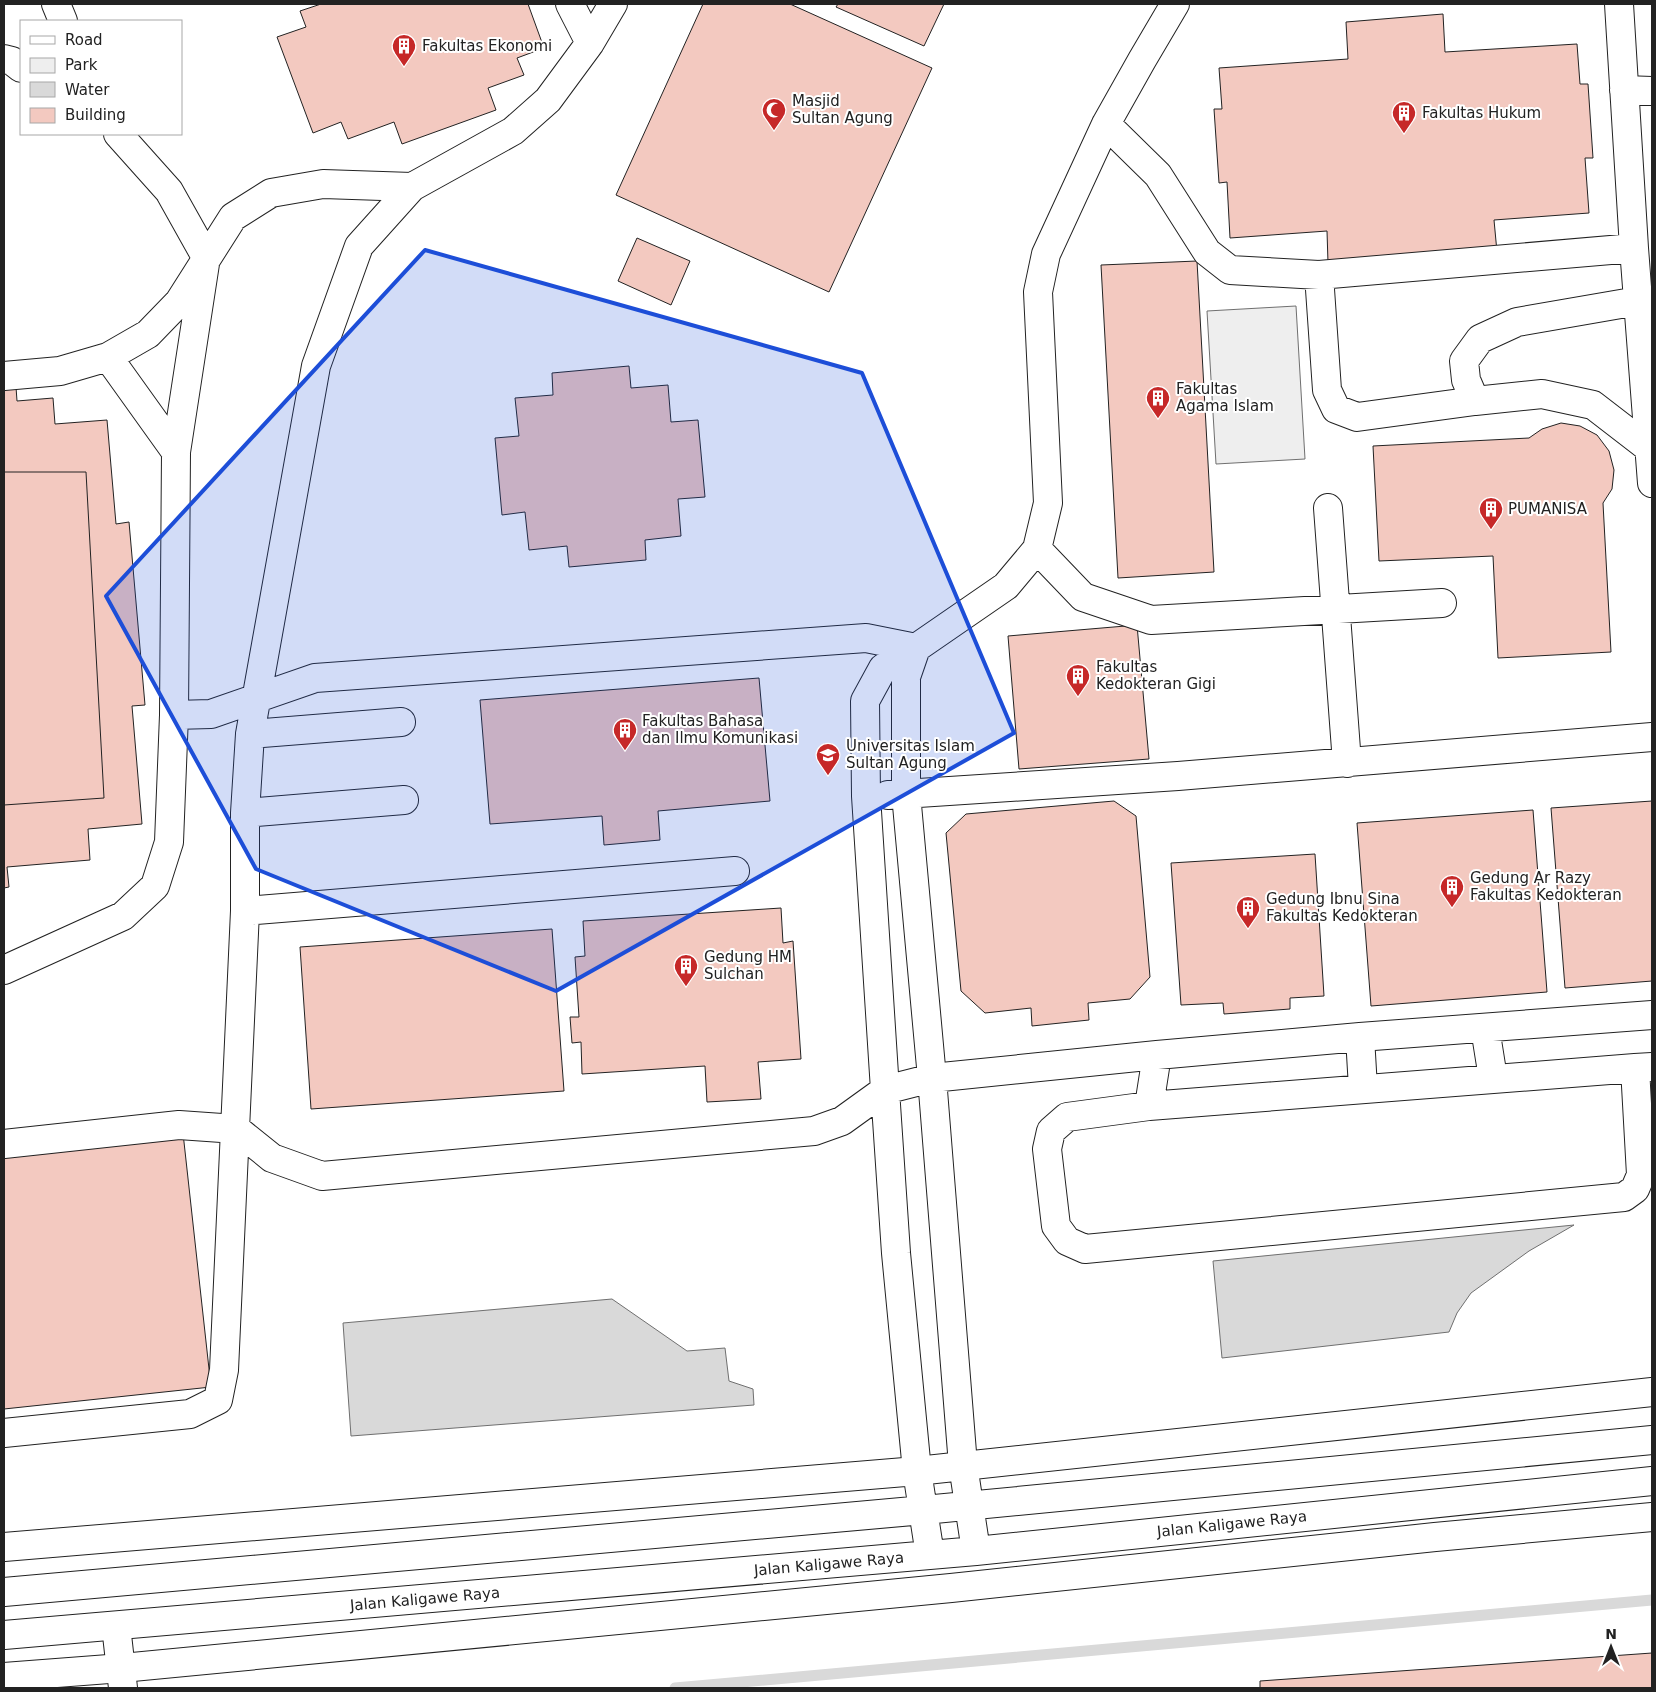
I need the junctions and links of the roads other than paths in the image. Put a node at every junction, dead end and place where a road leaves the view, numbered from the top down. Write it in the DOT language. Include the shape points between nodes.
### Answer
graph roads {
  1 [pos="56,4"];
  2 [pos="570,4"];
  3 [pos="613,4"];
  4 [pos="1175,4"];
  5 [pos="1619,4"];
  6 [pos="63,20"];
  7 [pos="590,43"];
  8 [pos="4,59"];
  9 [pos="20,67"];
  10 [pos="1624,90"];
  11 [pos="1652,91"];
  12 [pos="1106,124"];
  13 [pos="119,135"];
  14 [pos="412,186"];
  15 [pos="1634,248"];
  16 [pos="206,257"];
  17 [pos="1319,275"];
  18 [pos="1638,301"];
  19 [pos="1647,339"];
  20 [pos="108,357"];
  21 [pos="4,376"];
  22 [pos="1475,401"];
  23 [pos="1650,449"];
  24 [pos="176,452"];
  25 [pos="1652,483"];
  26 [pos="1328,508"];
  27 [pos="1037,549"];
  28 [pos="1442,603"];
  29 [pos="1335,610"];
  30 [pos="916,648"];
  31 [pos="258,697"];
  32 [pos="174,715"];
  33 [pos="401,722"];
  34 [pos="250,734"];
  35 [pos="1652,737"];
  36 [pos="1347,763"];
  37 [pos="906,794"];
  38 [pos="866,796"];
  39 [pos="404,800"];
  40 [pos="245,812"];
  41 [pos="735,871"];
  42 [pos="245,911"];
  43 [pos="4,970"];
  44 [pos="1652,1015"];
  45 [pos="1485,1028"];
  46 [pos="1360,1038"];
  47 [pos="1157,1055"];
  48 [pos="1644,1068"];
  49 [pos="932,1078"];
  50 [pos="1493,1078"];
  51 [pos="1363,1088"];
  52 [pos="885,1090"];
  53 [pos="1149,1106"];
  54 [pos="236,1129"];
  55 [pos="4,1144"];
  56 [pos="1652,1392"];
  57 [pos="4,1434"];
  58 [pos="1652,1440"];
  59 [pos="963,1465"];
  60 [pos="917,1471"];
  61 [pos="1652,1481"];
  62 [pos="970,1505"];
  63 [pos="924,1510"];
  64 [pos="1652,1517"];
  65 [pos="4,1547"];
  66 [pos="976,1551"];
  67 [pos="930,1555"];
  68 [pos="4,1592"];
  69 [pos="116,1626"];
  70 [pos="4,1635"];
  71 [pos="4,1677"];
  72 [pos="122,1678"];
  1 -- 6 [label="main road"];
  2 -- 7 [label="main road"];
  3 -- 7 [label="main road"];
  4 -- 12 [label="main road"];
  5 -- 10 [label="main road"];
  7 -- 14 [label="main road" via="548,100 513,131"];
  8 -- 9 [label="main road"];
  10 -- 11 [label="main road"];
  10 -- 15 [label="main road"];
  12 -- 17 [label="main road" via="1158,175 1207,252 1230,270"];
  12 -- 27 [label="main road" via="1046,254 1038,292 1048,503"];
  13 -- 16 [label="main road" via="169,191"];
  14 -- 16 [label="main road" via="323,184 271,193 232,217"];
  14 -- 31 [label="main road" via="359,246 316,366"];
  15 -- 17 [label="main road"];
  15 -- 18 [label="main road"];
  16 -- 20 [label="main road" via="179,302 148,334"];
  16 -- 24 [label="main road"];
  17 -- 22 [label="main road" via="1327,390 1336,409 1357,417"];
  18 -- 19 [label="main road"];
  18 -- 22 [label="main road" via="1517,322 1480,339 1464,361 1466,380"];
  19 -- 23 [label="main road"];
  20 -- 21 [label="main road" via="60,371"];
  20 -- 24 [label="main road"];
  22 -- 23 [label="main road" via="1542,394 1593,405"];
  23 -- 25 [label="main road"];
  24 -- 32 [label="main road"];
  26 -- 29 [label="main road"];
  27 -- 29 [label="main road" via="1083,597 1151,620"];
  27 -- 30 [label="main road" via="1006,586"];
  28 -- 29 [label="main road"];
  29 -- 36 [label="main road"];
  30 -- 31 [label="main road" via="866,638 335,676 315,678"];
  30 -- 37 [label="main road" via="906,677"];
  30 -- 38 [label="main road" via="883,668 865,701"];
  31 -- 32 [label="main road" via="211,714"];
  31 -- 34 [label="main road"];
  32 -- 43 [label="main road" via="168,842 156,886 124,916"];
  33 -- 34 [label="main road"];
  34 -- 40 [label="main road"];
  35 -- 36 [label="main road"];
  36 -- 37 [label="main road"];
  37 -- 38 [label="main road"];
  37 -- 49 [label="main road"];
  38 -- 52 [label="main road"];
  39 -- 40 [label="main road"];
  40 -- 42 [label="main road"];
  41 -- 42 [label="main road"];
  42 -- 54 [label="main road"];
  44 -- 45 [label="main road"];
  45 -- 46 [label="main road"];
  45 -- 50 [label="main road"];
  46 -- 47 [label="main road"];
  46 -- 51 [label="main road"];
  47 -- 49 [label="main road"];
  47 -- 53 [label="main road"];
  48 -- 50 [label="main road"];
  48 -- 53 [label="main road" via="1641,1174 1636,1189 1624,1197 1085,1249 1067,1241 1056,1226 1047,1149 1051,1131 1067,1117"];
  49 -- 52 [label="main road"];
  49 -- 59 [label="main road"];
  50 -- 51 [label="main road"];
  51 -- 53 [label="main road"];
  52 -- 54 [label="main road" via="842,1121 814,1131 322,1176 272,1158"];
  52 -- 60 [label="main road" via="896,1254"];
  54 -- 55 [label="main road" via="179,1125"];
  54 -- 57 [label="main road" via="224,1370 218,1400 190,1414"];
  56 -- 59 [label="main road"];
  58 -- 62 [label="main road"];
  59 -- 60 [label="main road"];
  59 -- 62 [label="main road"];
  60 -- 63 [label="main road"];
  60 -- 65 [label="main road"];
  61 -- 66 [label="main road, Jalan Kaligawe Raya"];
  62 -- 63 [label="main road"];
  62 -- 66 [label="main road"];
  63 -- 67 [label="main road"];
  63 -- 68 [label="main road"];
  64 -- 72 [label="main road" via="960,1587"];
  66 -- 67 [label="main road, Jalan Kaligawe Raya"];
  67 -- 69 [label="main road, Jalan Kaligawe Raya"];
  69 -- 70 [label="main road, Jalan Kaligawe Raya"];
  69 -- 72 [label="main road"];
  71 -- 72 [label="main road"];
}
